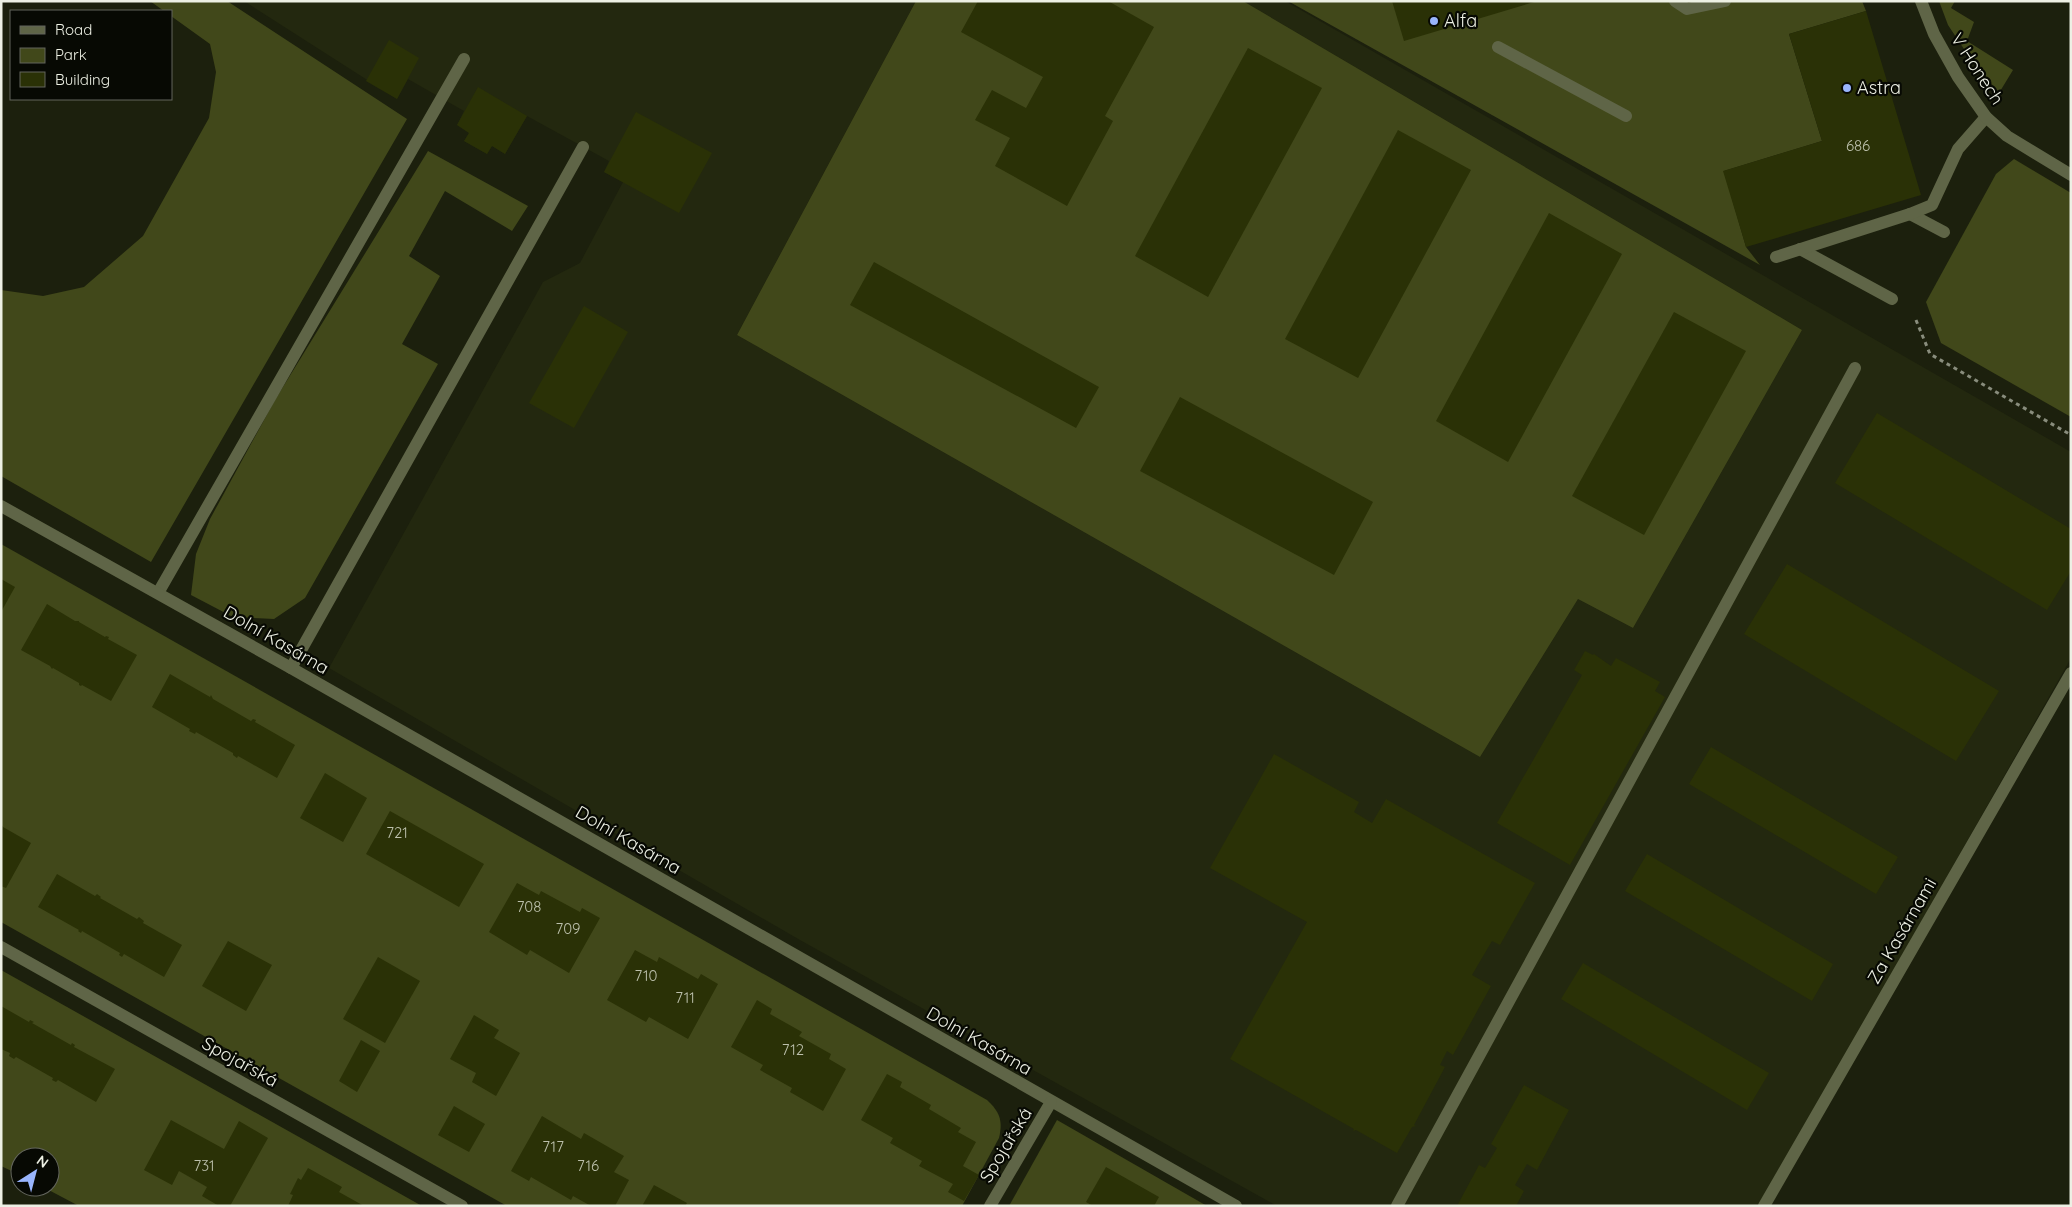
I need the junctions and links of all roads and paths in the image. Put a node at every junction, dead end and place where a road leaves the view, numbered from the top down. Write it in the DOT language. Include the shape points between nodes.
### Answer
graph roads {
  1 [pos="1675,1"];
  2 [pos="1725,1"];
  3 [pos="1922,1"];
  4 [pos="1498,47"];
  5 [pos="464,59"];
  6 [pos="1626,116"];
  7 [pos="1986,118"];
  8 [pos="583,147"];
  9 [pos="2071,175"];
  10 [pos="1910,214"];
  11 [pos="1944,232"];
  12 [pos="1800,249"];
  13 [pos="1776,257"];
  14 [pos="1892,299"];
  15 [pos="1916,320"];
  16 [pos="1855,368"];
  17 [pos="2071,435"];
  18 [pos="1,506"];
  19 [pos="158,593"];
  20 [pos="291,668"];
  21 [pos="2071,673"];
  22 [pos="1,947"];
  23 [pos="1051,1102"];
  24 [pos="462,1206"];
  25 [pos="990,1206"];
  26 [pos="1236,1206"];
  27 [pos="1397,1206"];
  28 [pos="1764,1206"];
  1 -- 2 [label="street" via="1687,9"];
  3 -- 7 [label="street, V Honech" via="1934,34"];
  4 -- 6 [label="street"];
  5 -- 19 [label="street"];
  7 -- 9 [label="street, V Honech" via="2007,136"];
  7 -- 10 [label="street" via="1958,149 1932,205"];
  8 -- 20 [label="street"];
  10 -- 11 [label="street"];
  10 -- 12 [label="street"];
  12 -- 13 [label="street"];
  12 -- 14 [label="street"];
  15 -- 17 [label="path" via="1930,354"];
  16 -- 27 [label="street"];
  18 -- 19 [label="street, Dolní Kasárna"];
  19 -- 20 [label="street, Dolní Kasárna"];
  20 -- 23 [label="street, Dolní Kasárna"];
  21 -- 28 [label="street, Za Kasárnami"];
  22 -- 24 [label="street, Spojařská"];
  23 -- 25 [label="street, Spojařská"];
  23 -- 26 [label="street, Dolní Kasárna"];
}
